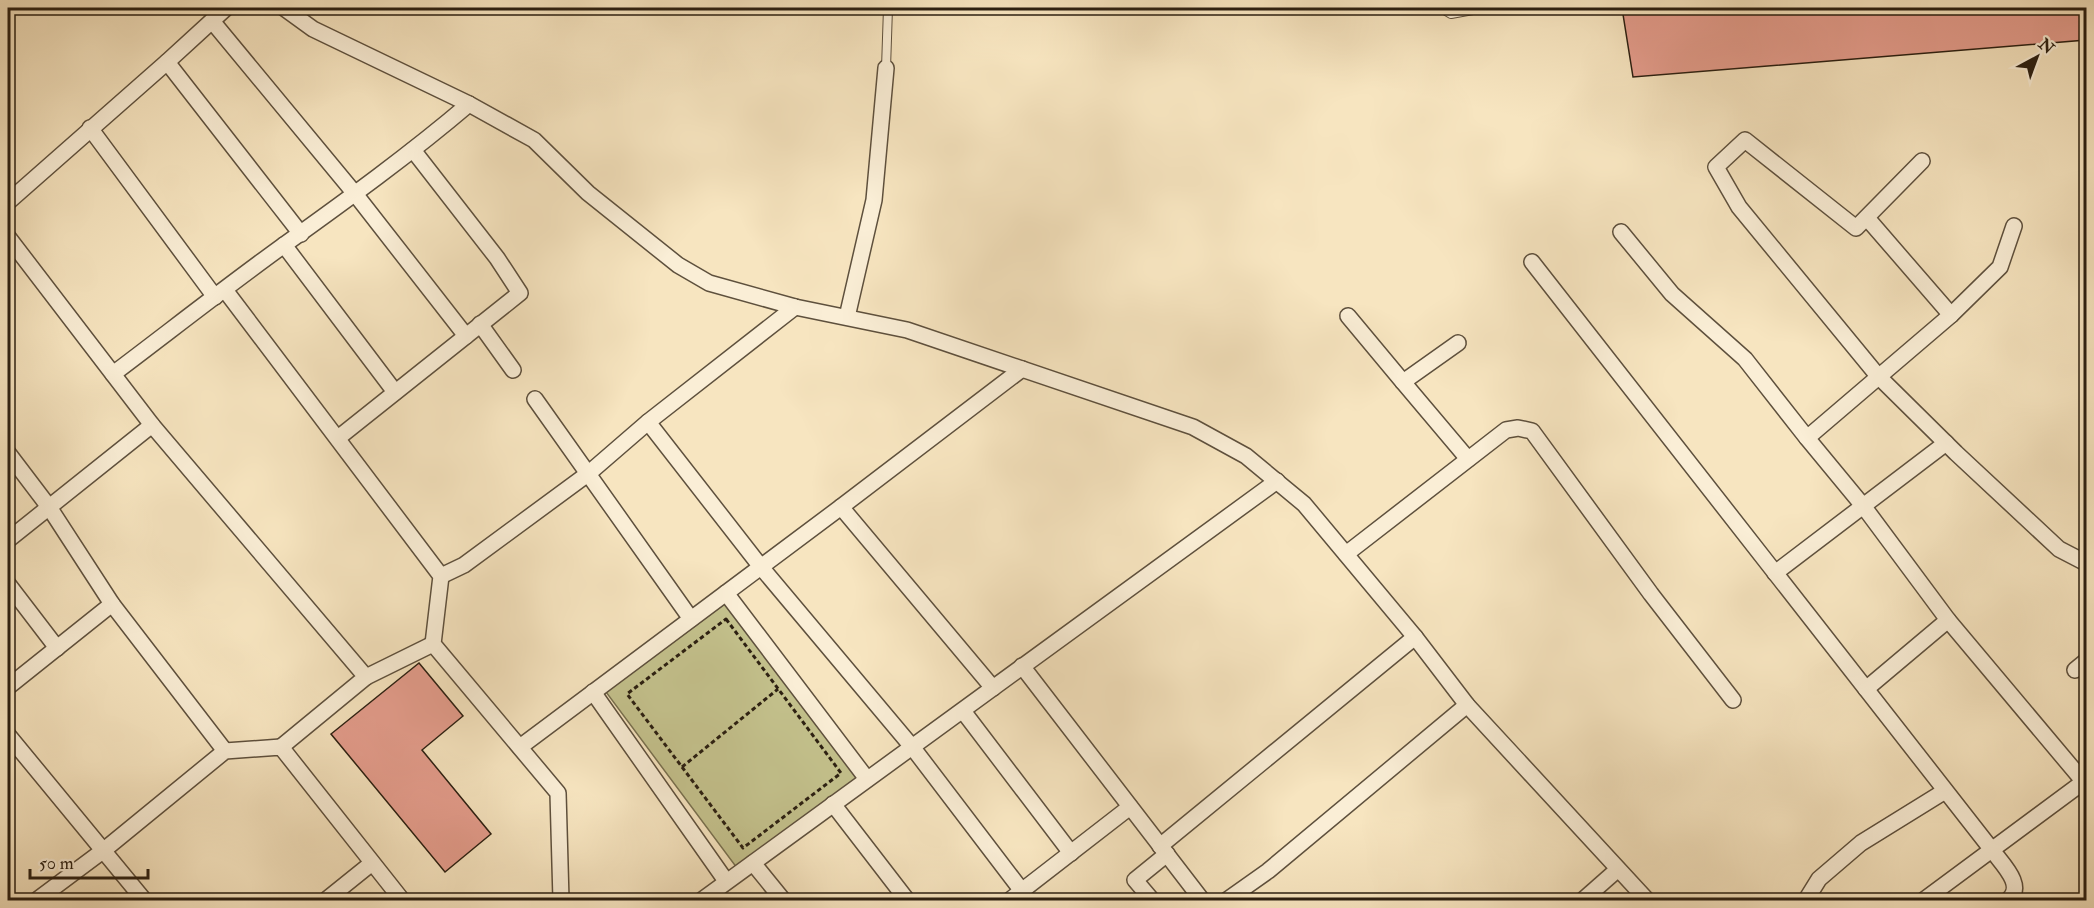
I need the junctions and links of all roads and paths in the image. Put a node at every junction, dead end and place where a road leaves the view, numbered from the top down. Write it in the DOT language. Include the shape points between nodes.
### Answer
graph roads {
  1 [pos="226,8"];
  2 [pos="284,8"];
  3 [pos="888,8"];
  4 [pos="1441,8"];
  5 [pos="1484,8"];
  6 [pos="212,21"];
  7 [pos="167,62"];
  8 [pos="886,68"];
  9 [pos="469,104"];
  10 [pos="90,128"];
  11 [pos="413,150"];
  12 [pos="1922,161"];
  13 [pos="356,195"];
  14 [pos="8,202"];
  15 [pos="1867,218"];
  16 [pos="2014,226"];
  17 [pos="1621,232"];
  18 [pos="301,234"];
  19 [pos="8,237"];
  20 [pos="284,245"];
  21 [pos="1532,261"];
  22 [pos="220,293"];
  23 [pos="795,307"];
  24 [pos="1951,315"];
  25 [pos="847,316"];
  26 [pos="1348,316"];
  27 [pos="480,324"];
  28 [pos="466,336"];
  29 [pos="1458,343"];
  30 [pos="1022,369"];
  31 [pos="513,370"];
  32 [pos="113,374"];
  33 [pos="1878,376"];
  34 [pos="1403,382"];
  35 [pos="395,392"];
  36 [pos="535,399"];
  37 [pos="648,422"];
  38 [pos="152,425"];
  39 [pos="338,438"];
  40 [pos="1806,438"];
  41 [pos="1946,443"];
  42 [pos="8,453"];
  43 [pos="1468,459"];
  44 [pos="589,473"];
  45 [pos="1277,481"];
  46 [pos="50,507"];
  47 [pos="841,507"];
  48 [pos="1864,507"];
  49 [pos="8,540"];
  50 [pos="1346,554"];
  51 [pos="2086,563"];
  52 [pos="760,567"];
  53 [pos="1774,573"];
  54 [pos="441,576"];
  55 [pos="8,584"];
  56 [pos="726,593"];
  57 [pos="112,603"];
  58 [pos="691,619"];
  59 [pos="1948,620"];
  60 [pos="1415,637"];
  61 [pos="433,644"];
  62 [pos="57,648"];
  63 [pos="1022,666"];
  64 [pos="366,677"];
  65 [pos="8,687"];
  66 [pos="993,688"];
  67 [pos="778,689"];
  68 [pos="1866,689"];
  69 [pos="593,692"];
  70 [pos="1733,700"];
  71 [pos="1467,705"];
  72 [pos="963,711"];
  73 [pos="8,735"];
  74 [pos="281,747"];
  75 [pos="520,747"];
  76 [pos="913,748"];
  77 [pos="225,751"];
  78 [pos="682,767"];
  79 [pos="867,779"];
  80 [pos="2085,781"];
  81 [pos="1945,791"];
  82 [pos="833,804"];
  83 [pos="1130,807"];
  84 [pos="104,850"];
  85 [pos="1163,850"];
  86 [pos="1992,850"];
  87 [pos="1071,853"];
  88 [pos="372,863"];
  89 [pos="753,863"];
  90 [pos="1617,870"];
  91 [pos="726,881"];
  92 [pos="1016,896"];
  93 [pos="37,900"];
  94 [pos="144,900"];
  95 [pos="326,900"];
  96 [pos="402,900"];
  97 [pos="561,900"];
  98 [pos="702,900"];
  99 [pos="783,900"];
  100 [pos="907,900"];
  101 [pos="1152,900"];
  102 [pos="1202,900"];
  103 [pos="1227,900"];
  104 [pos="1583,900"];
  105 [pos="1647,900"];
  106 [pos="1806,900"];
  107 [pos="1924,900"];
  108 [pos="2008,900"];
  1 -- 6 [label="street"];
  2 -- 9 [label="street" via="313,29"];
  3 -- 8 [label="lane"];
  4 -- 5 [label="lane" via="1451,14"];
  6 -- 7 [label="street"];
  6 -- 13 [label="street"];
  7 -- 10 [label="street"];
  7 -- 18 [label="street"];
  8 -- 25 [label="street" via="874,200"];
  9 -- 11 [label="street"];
  9 -- 23 [label="street" via="534,140 588,193 678,265 709,283"];
  10 -- 14 [label="street"];
  10 -- 22 [label="street"];
  11 -- 13 [label="street"];
  11 -- 27 [label="street" via="520,293"];
  12 -- 15 [label="street"];
  13 -- 18 [label="street"];
  13 -- 28 [label="street"];
  15 -- 24 [label="street"];
  15 -- 33 [label="street" via="1856,228 1745,140 1716,167 1739,207"];
  16 -- 24 [label="street" via="2000,267"];
  17 -- 40 [label="street" via="1672,294 1745,359"];
  18 -- 20 [label="street"];
  19 -- 32 [label="street"];
  20 -- 22 [label="street"];
  20 -- 35 [label="street"];
  21 -- 53 [label="street"];
  22 -- 32 [label="street"];
  22 -- 39 [label="street"];
  23 -- 25 [label="street"];
  23 -- 37 [label="street"];
  24 -- 33 [label="street"];
  25 -- 30 [label="street" via="907,330"];
  26 -- 34 [label="street"];
  27 -- 28 [label="street"];
  27 -- 31 [label="street"];
  28 -- 35 [label="street"];
  29 -- 34 [label="street"];
  30 -- 45 [label="street" via="1193,427 1246,456"];
  30 -- 47 [label="street"];
  32 -- 38 [label="street"];
  33 -- 40 [label="street"];
  33 -- 41 [label="street"];
  34 -- 43 [label="street"];
  35 -- 39 [label="street"];
  36 -- 44 [label="street"];
  37 -- 44 [label="street"];
  37 -- 52 [label="street"];
  38 -- 46 [label="street"];
  38 -- 64 [label="street"];
  39 -- 54 [label="street"];
  40 -- 48 [label="street"];
  41 -- 48 [label="street"];
  41 -- 51 [label="street" via="2059,549"];
  42 -- 46 [label="street"];
  43 -- 50 [label="street"];
  43 -- 70 [label="street" via="1506,430 1532,431"];
  44 -- 54 [label="street" via="464,565"];
  44 -- 58 [label="street"];
  45 -- 50 [label="street" via="1304,504"];
  45 -- 63 [label="street"];
  46 -- 49 [label="street"];
  46 -- 57 [label="street"];
  47 -- 52 [label="street"];
  47 -- 66 [label="street"];
  48 -- 53 [label="street"];
  48 -- 59 [label="street"];
  50 -- 60 [label="street"];
  52 -- 56 [label="street"];
  52 -- 76 [label="street"];
  53 -- 68 [label="street"];
  54 -- 61 [label="street"];
  55 -- 62 [label="street"];
  56 -- 58 [label="street"];
  56 -- 79 [label="street"];
  57 -- 62 [label="street"];
  57 -- 77 [label="street"];
  58 -- 69 [label="street"];
  59 -- 68 [label="street"];
  59 -- 80 [label="street"];
  60 -- 71 [label="street"];
  60 -- 85 [label="street"];
  61 -- 64 [label="street"];
  61 -- 75 [label="street"];
  62 -- 65 [label="street"];
  63 -- 66 [label="street"];
  63 -- 83 [label="street"];
  64 -- 74 [label="street"];
  66 -- 72 [label="street"];
  67 -- 78 [label="path"];
  67 -- 78 [label="path" via="726,620 627,694"];
  67 -- 78 [label="path" via="841,773 742,848"];
  68 -- 81 [label="street"];
  69 -- 75 [label="street"];
  69 -- 91 [label="street"];
  71 -- 90 [label="street"];
  71 -- 103 [label="street" via="1268,871"];
  72 -- 76 [label="street"];
  72 -- 87 [label="street"];
  73 -- 84 [label="street"];
  74 -- 77 [label="street"];
  74 -- 88 [label="street"];
  75 -- 97 [label="street" via="558,793"];
  76 -- 79 [label="street"];
  76 -- 92 [label="street"];
  77 -- 84 [label="street"];
  79 -- 82 [label="street"];
  80 -- 86 [label="street"];
  81 -- 86 [label="street"];
  81 -- 106 [label="street" via="1862,843 1819,879"];
  82 -- 89 [label="street"];
  82 -- 100 [label="street"];
  83 -- 85 [label="street"];
  83 -- 87 [label="street"];
  84 -- 93 [label="street"];
  84 -- 94 [label="street"];
  85 -- 101 [label="street" via="1136,880"];
  85 -- 102 [label="street"];
  86 -- 107 [label="street"];
  86 -- 108 [label="street" via="2016,888"];
  87 -- 92 [label="street"];
  88 -- 95 [label="street"];
  88 -- 96 [label="street"];
  89 -- 91 [label="street"];
  89 -- 99 [label="street"];
  90 -- 104 [label="street"];
  90 -- 105 [label="street"];
  91 -- 98 [label="street"];
}
